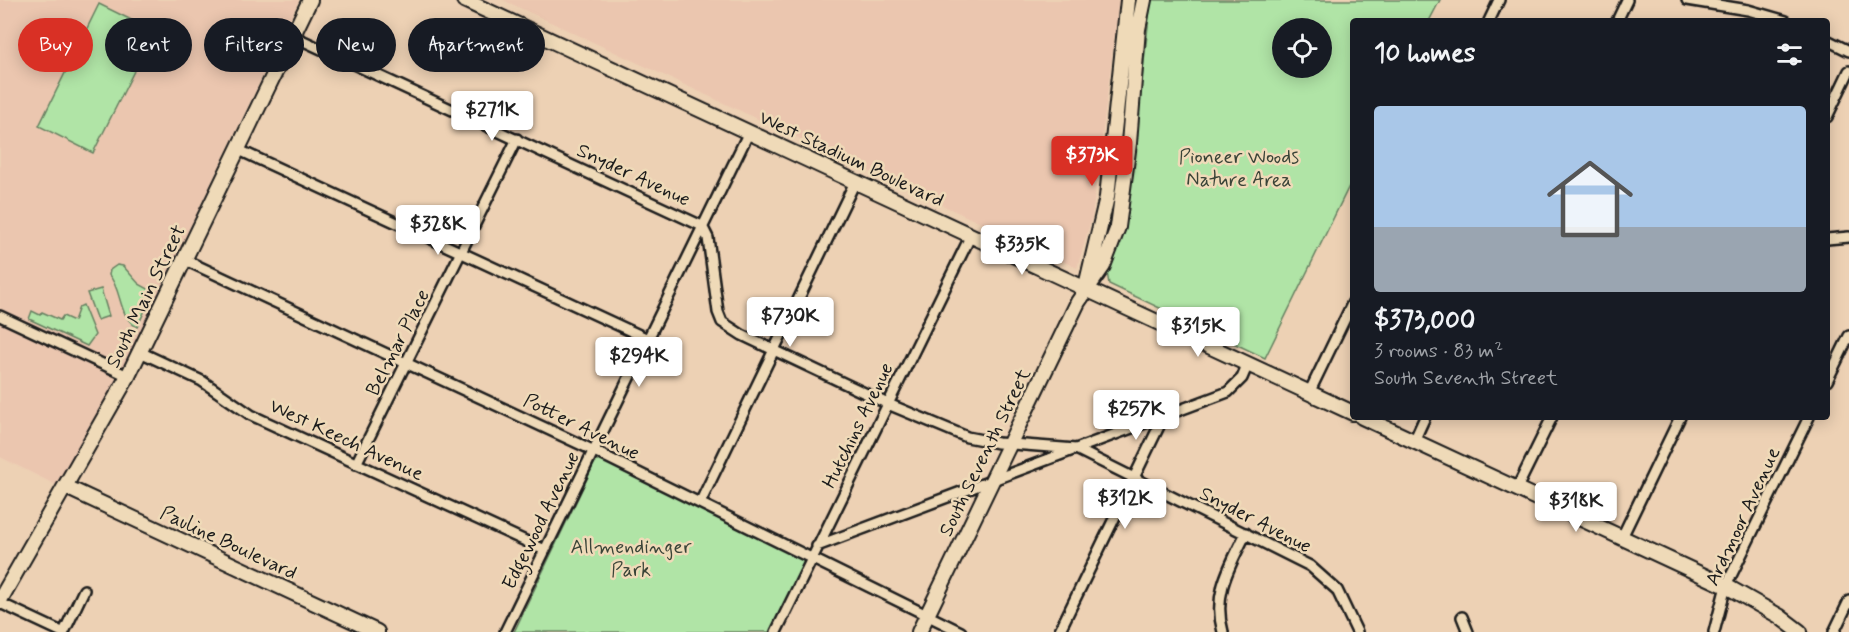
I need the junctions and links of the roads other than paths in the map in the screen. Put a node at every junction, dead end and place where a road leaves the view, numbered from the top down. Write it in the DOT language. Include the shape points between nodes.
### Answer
graph roads {
  1 [pos="310,0"];
  2 [pos="464,0"];
  3 [pos="1128,0"];
  4 [pos="1144,0"];
  5 [pos="1499,0"];
  6 [pos="1627,0"];
  7 [pos="1687,0"];
  8 [pos="1748,10"];
  9 [pos="302,18"];
  10 [pos="1490,18"];
  11 [pos="1618,18"];
  12 [pos="1744,18"];
  13 [pos="1776,18"];
  14 [pos="304,41"];
  15 [pos="1830,42"];
  16 [pos="1849,51"];
  17 [pos="1849,71"];
  18 [pos="276,72"];
  19 [pos="1845,91"];
  20 [pos="1830,113"];
  21 [pos="748,132"];
  22 [pos="518,139"];
  23 [pos="239,150"];
  24 [pos="855,182"];
  25 [pos="702,226"];
  26 [pos="971,235"];
  27 [pos="1849,237"];
  28 [pos="1830,239"];
  29 [pos="462,252"];
  30 [pos="185,260"];
  31 [pos="1085,289"];
  32 [pos="1350,308"];
  33 [pos="0,316"];
  34 [pos="1849,336"];
  35 [pos="648,339"];
  36 [pos="774,350"];
  37 [pos="140,352"];
  38 [pos="407,363"];
  39 [pos="1248,364"];
  40 [pos="1830,375"];
  41 [pos="128,376"];
  42 [pos="1309,393"];
  43 [pos="888,404"];
  44 [pos="1350,412"];
  45 [pos="1164,416"];
  46 [pos="1368,420"];
  47 [pos="1424,420"];
  48 [pos="1551,420"];
  49 [pos="1679,420"];
  50 [pos="1808,420"];
  51 [pos="1414,441"];
  52 [pos="1009,444"];
  53 [pos="1076,449"];
  54 [pos="593,450"];
  55 [pos="356,464"];
  56 [pos="1135,479"];
  57 [pos="990,482"];
  58 [pos="66,487"];
  59 [pos="1517,488"];
  60 [pos="700,503"];
  61 [pos="1246,533"];
  62 [pos="1622,537"];
  63 [pos="817,546"];
  64 [pos="545,550"];
  65 [pos="811,558"];
  66 [pos="6,576"];
  67 [pos="1726,586"];
  68 [pos="84,590"];
  69 [pos="1849,600"];
  70 [pos="0,601"];
  71 [pos="927,615"];
  72 [pos="1462,617"];
  73 [pos="63,632"];
  74 [pos="377,632"];
  75 [pos="505,632"];
  76 [pos="776,632"];
  77 [pos="919,632"];
  78 [pos="961,632"];
  79 [pos="1059,632"];
  80 [pos="1223,632"];
  81 [pos="1357,632"];
  82 [pos="1468,632"];
  83 [pos="1714,632"];
  84 [pos="1800,632"];
  85 [pos="1834,632"];
  1 -- 9 [label="main road, South Main Street"];
  2 -- 21 [label="main road, West Stadium Boulevard"];
  3 -- 31 [label="main road, South Seventh Street" via="1107,197"];
  4 -- 31 [label="main road, South Seventh Street" via="1118,226 1103,266"];
  5 -- 10 [label="street"];
  6 -- 11 [label="street"];
  7 -- 8 [label="street"];
  8 -- 12 [label="street"];
  8 -- 13 [label="street"];
  14 -- 22 [label="street, Snyder Avenue"];
  15 -- 16 [label="street"];
  17 -- 19 [label="street"];
  18 -- 23 [label="main road, South Main Street"];
  19 -- 20 [label="street"];
  21 -- 24 [label="main road, West Stadium Boulevard"];
  21 -- 25 [label="street, Edgewood Avenue"];
  22 -- 25 [label="street, Snyder Avenue"];
  22 -- 29 [label="street, Belmar Place"];
  23 -- 29 [label="street"];
  23 -- 30 [label="main road, South Main Street"];
  24 -- 26 [label="main road, West Stadium Boulevard"];
  24 -- 36 [label="street"];
  25 -- 35 [label="street, Edgewood Avenue"];
  25 -- 36 [label="street, Snyder Avenue" via="708,238 714,301 722,322"];
  26 -- 31 [label="main road, West Stadium Boulevard"];
  26 -- 43 [label="street, Hutchins Avenue"];
  27 -- 28 [label="street"];
  29 -- 35 [label="street"];
  29 -- 38 [label="street, Belmar Place"];
  30 -- 37 [label="main road, South Main Street"];
  30 -- 38 [label="street, Potter Avenue"];
  31 -- 39 [label="main road, West Stadium Boulevard"];
  31 -- 52 [label="main road, South Seventh Street"];
  32 -- 42 [label="street"];
  33 -- 41 [label="street"];
  34 -- 40 [label="street"];
  35 -- 54 [label="street, Edgewood Avenue"];
  36 -- 43 [label="street, Snyder Avenue"];
  36 -- 60 [label="street"];
  37 -- 41 [label="main road, South Main Street"];
  37 -- 55 [label="street, West Keech Avenue" via="202,381 251,415"];
  38 -- 54 [label="street, Potter Avenue"];
  38 -- 55 [label="street, Belmar Place"];
  39 -- 42 [label="main road, West Stadium Boulevard"];
  39 -- 45 [label="street" via="1242,378 1228,392"];
  41 -- 58 [label="main road, South Main Street"];
  42 -- 44 [label="main road, West Stadium Boulevard"];
  43 -- 52 [label="street, Snyder Avenue" via="967,437"];
  43 -- 63 [label="street, Hutchins Avenue"];
  45 -- 53 [label="street"];
  45 -- 56 [label="street"];
  46 -- 51 [label="main road"];
  47 -- 51 [label="street"];
  48 -- 59 [label="street"];
  49 -- 62 [label="street"];
  50 -- 67 [label="street, Ardmoor Avenue"];
  51 -- 59 [label="main road"];
  52 -- 53 [label="street, Snyder Avenue"];
  52 -- 57 [label="main road, South Seventh Street"];
  53 -- 56 [label="street, Snyder Avenue"];
  53 -- 57 [label="street"];
  54 -- 60 [label="street, Potter Avenue"];
  54 -- 64 [label="street, Edgewood Avenue"];
  55 -- 64 [label="street, West Keech Avenue"];
  56 -- 61 [label="street, Snyder Avenue"];
  56 -- 79 [label="street"];
  57 -- 63 [label="street"];
  57 -- 71 [label="main road, South Seventh Street"];
  58 -- 66 [label="main road, South Main Street"];
  58 -- 74 [label="main road, Pauline Boulevard"];
  59 -- 62 [label="main road"];
  60 -- 65 [label="street, Potter Avenue"];
  61 -- 80 [label="street" via="1218,599"];
  61 -- 81 [label="street, Snyder Avenue" via="1323,576 1337,590"];
  62 -- 67 [label="main road"];
  63 -- 65 [label="street, Hutchins Avenue"];
  64 -- 75 [label="street, Edgewood Avenue"];
  65 -- 71 [label="street, Potter Avenue"];
  65 -- 76 [label="street, Hutchins Avenue"];
  66 -- 70 [label="main road, South Main Street"];
  67 -- 83 [label="street, Ardmoor Avenue"];
  67 -- 84 [label="main road"];
  68 -- 73 [label="street"];
  69 -- 85 [label="street"];
  70 -- 73 [label="street"];
  71 -- 77 [label="main road, South Seventh Street"];
  71 -- 78 [label="street, Potter Avenue"];
  72 -- 82 [label="street"];
}
